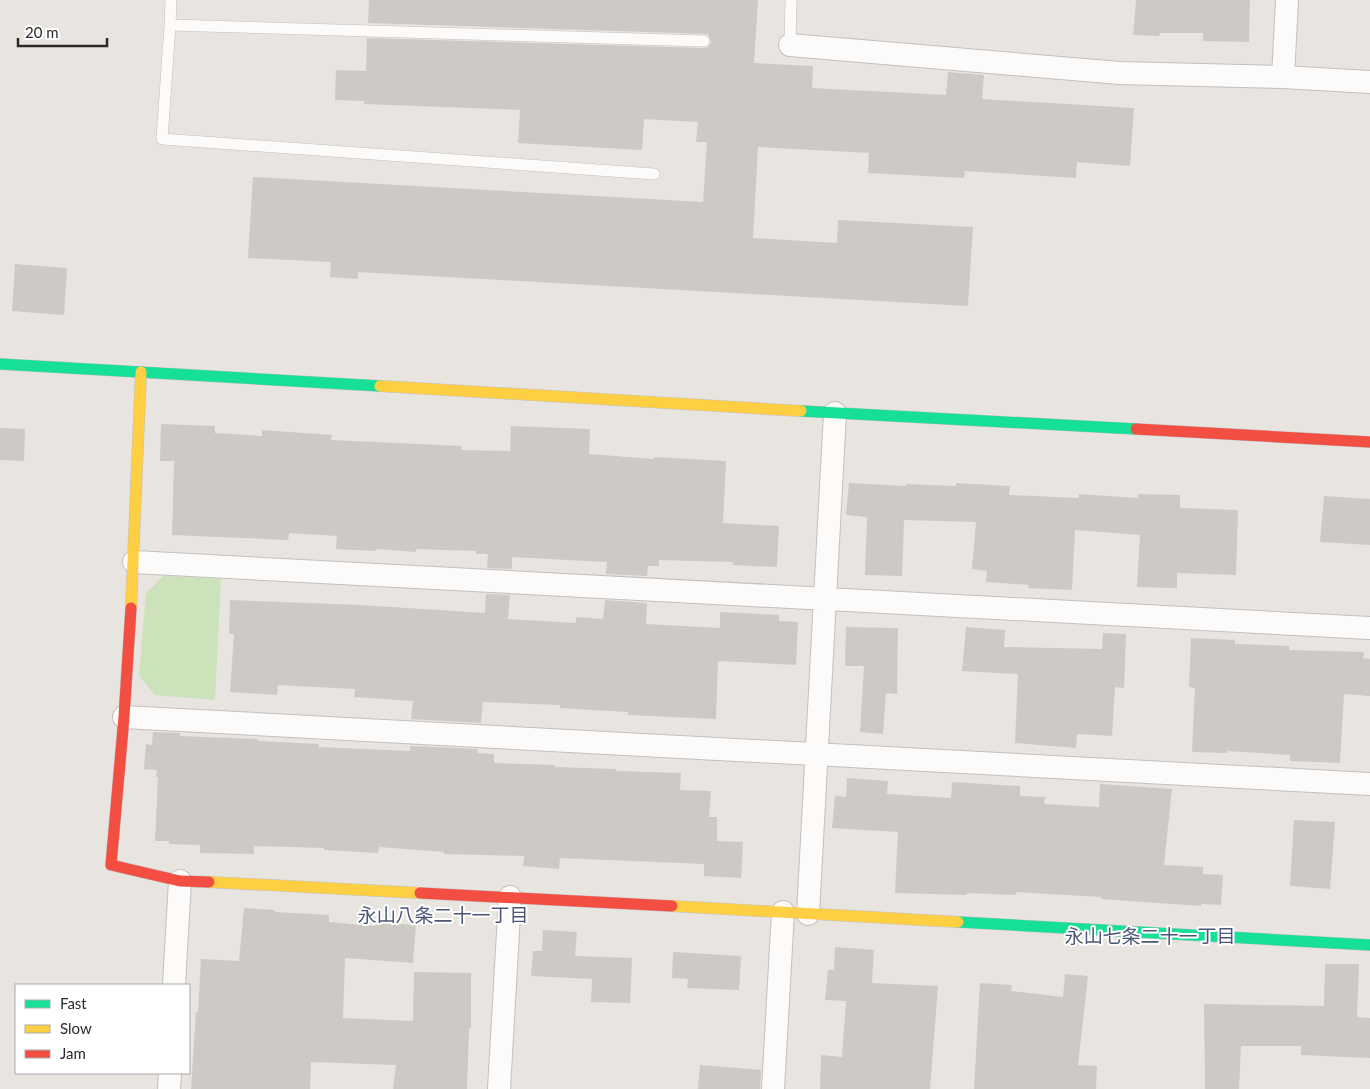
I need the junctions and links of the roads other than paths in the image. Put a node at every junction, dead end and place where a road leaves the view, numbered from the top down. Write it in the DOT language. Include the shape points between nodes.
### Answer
graph roads {
  1 [pos="171,0"];
  2 [pos="792,0"];
  3 [pos="1287,0"];
  4 [pos="170,25"];
  5 [pos="704,41"];
  6 [pos="790,45"];
  7 [pos="1283,77"];
  8 [pos="1370,82"];
  9 [pos="654,174"];
  10 [pos="0,364"];
  11 [pos="141,372"];
  12 [pos="835,413"];
  13 [pos="1370,442"];
  14 [pos="134,562"];
  15 [pos="824,598"];
  16 [pos="1370,628"];
  17 [pos="124,717"];
  18 [pos="817,753"];
  19 [pos="1370,784"];
  20 [pos="180,880"];
  21 [pos="510,897"];
  22 [pos="783,912"];
  23 [pos="808,914"];
  24 [pos="1370,945"];
  25 [pos="174,984"];
  26 [pos="170,1074"];
  27 [pos="169,1089"];
  28 [pos="498,1089"];
  29 [pos="773,1089"];
  1 -- 4 [label="lane"];
  2 -- 6 [label="lane"];
  3 -- 7 [label="street"];
  4 -- 5 [label="lane"];
  4 -- 9 [label="lane" via="162,138"];
  6 -- 7 [label="street" via="1120,73"];
  7 -- 8 [label="street"];
  10 -- 11 [label="street"];
  11 -- 12 [label="street"];
  11 -- 14 [label="street"];
  12 -- 13 [label="street"];
  12 -- 15 [label="street"];
  14 -- 15 [label="street"];
  14 -- 17 [label="street"];
  15 -- 16 [label="street"];
  15 -- 18 [label="street"];
  17 -- 18 [label="street"];
  17 -- 20 [label="street" via="111,865"];
  18 -- 19 [label="street"];
  18 -- 23 [label="street"];
  20 -- 21 [label="street"];
  20 -- 25 [label="street"];
  21 -- 22 [label="street"];
  21 -- 28 [label="street"];
  22 -- 23 [label="street"];
  22 -- 29 [label="street"];
  23 -- 24 [label="street"];
  26 -- 27 [label="street"];
}
